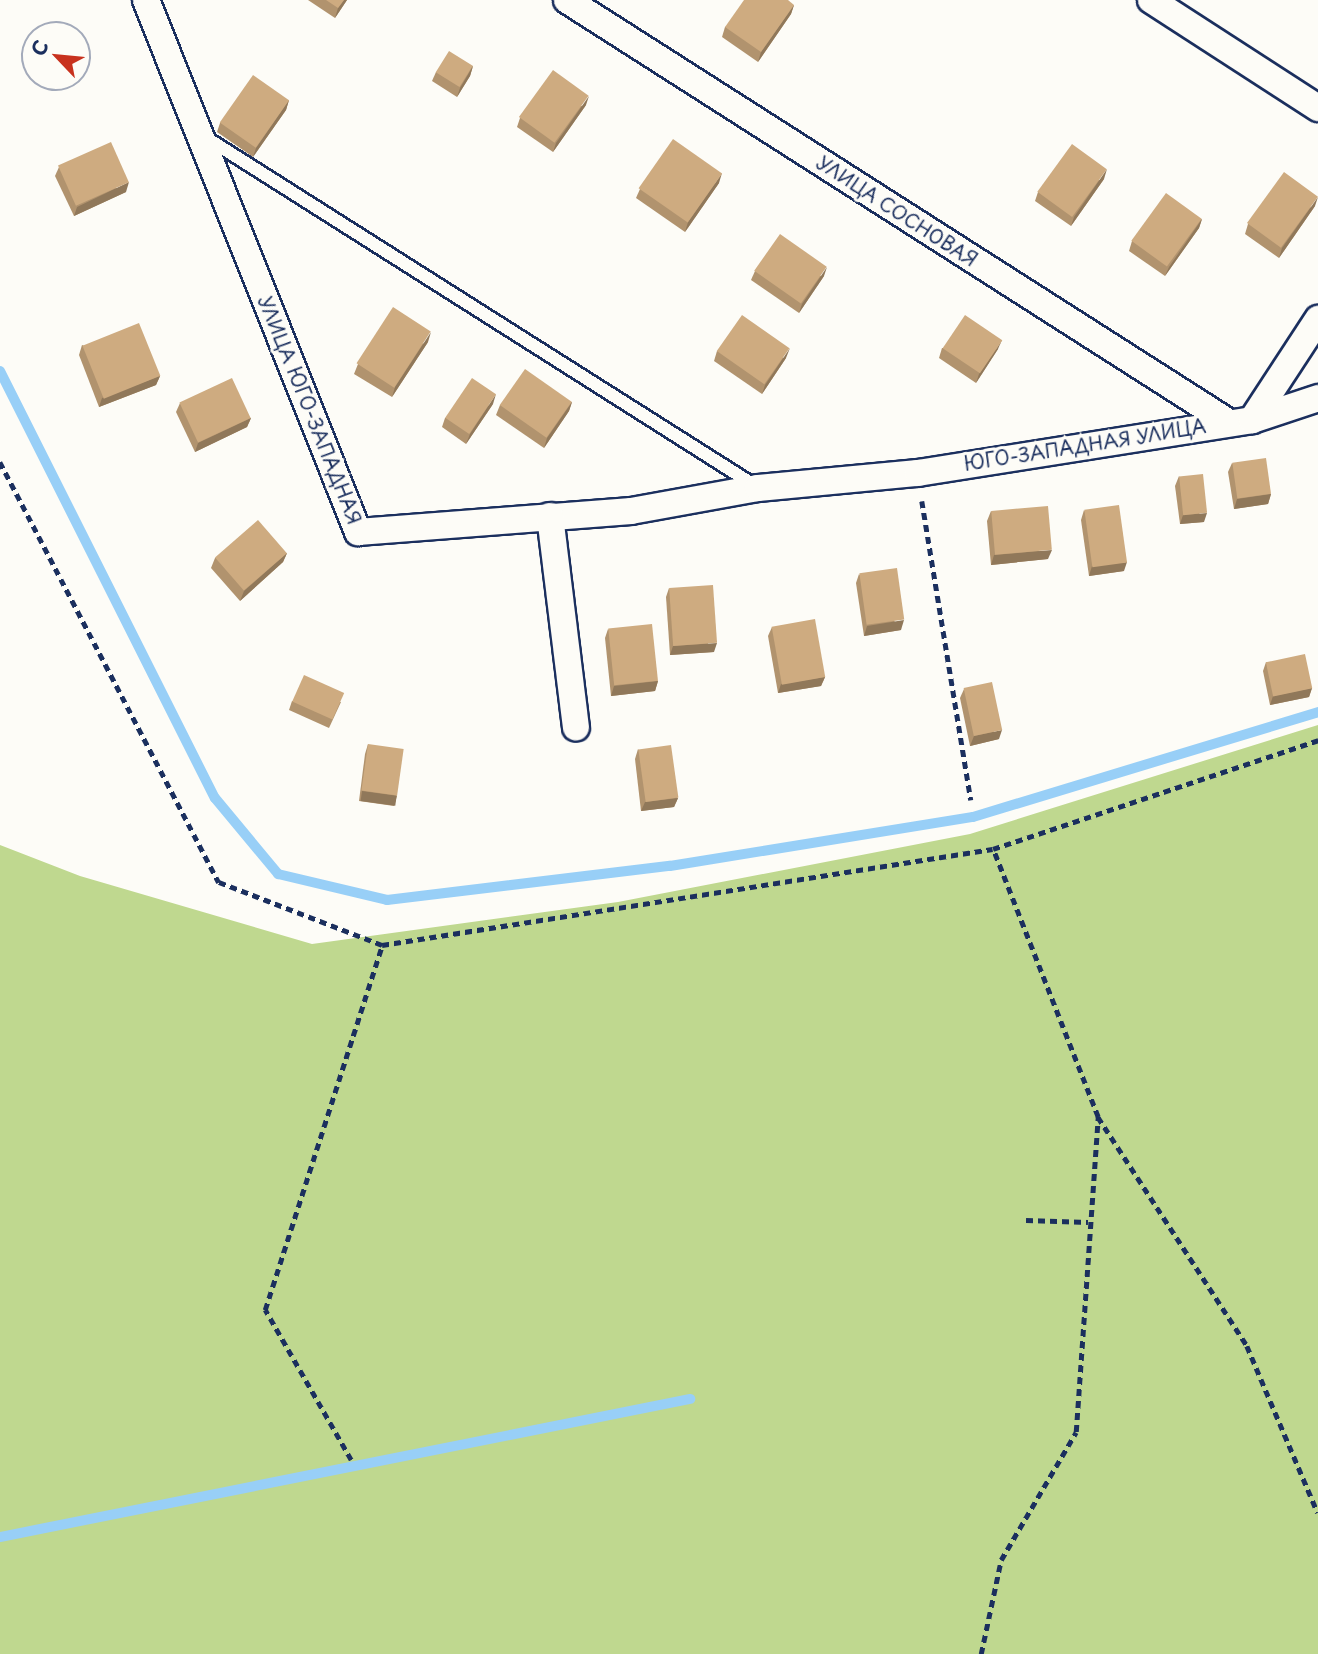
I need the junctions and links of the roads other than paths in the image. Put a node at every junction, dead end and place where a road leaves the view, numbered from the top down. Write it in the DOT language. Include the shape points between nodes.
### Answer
graph roads {
  1 [pos="146,0"];
  2 [pos="567,0"];
  3 [pos="1151,0"];
  4 [pos="1318,108"];
  5 [pos="199,133"];
  6 [pos="1318,319"];
  7 [pos="1318,398"];
  8 [pos="1240,421"];
  9 [pos="918,473"];
  10 [pos="758,488"];
  11 [pos="550,516"];
  12 [pos="576,727"];
  1 -- 5 [label="street, УЛИЦА ЮГО-ЗАПАДНАЯ"];
  2 -- 8 [label="street, УЛИЦА СОСНОВАЯ"];
  3 -- 4 [label="street"];
  5 -- 10 [label="lane"];
  5 -- 11 [label="street, УЛИЦА ЮГО-ЗАПАДНАЯ" via="358,532"];
  6 -- 8 [label="street"];
  7 -- 8 [label="street"];
  8 -- 9 [label="street, ЮГО-ЗАПАДНАЯ УЛИЦА"];
  9 -- 10 [label="street, УЛИЦА ЮГО-ЗАПАДНАЯ"];
  10 -- 11 [label="street, УЛИЦА ЮГО-ЗАПАДНАЯ" via="631,511"];
  11 -- 12 [label="street"];
}
